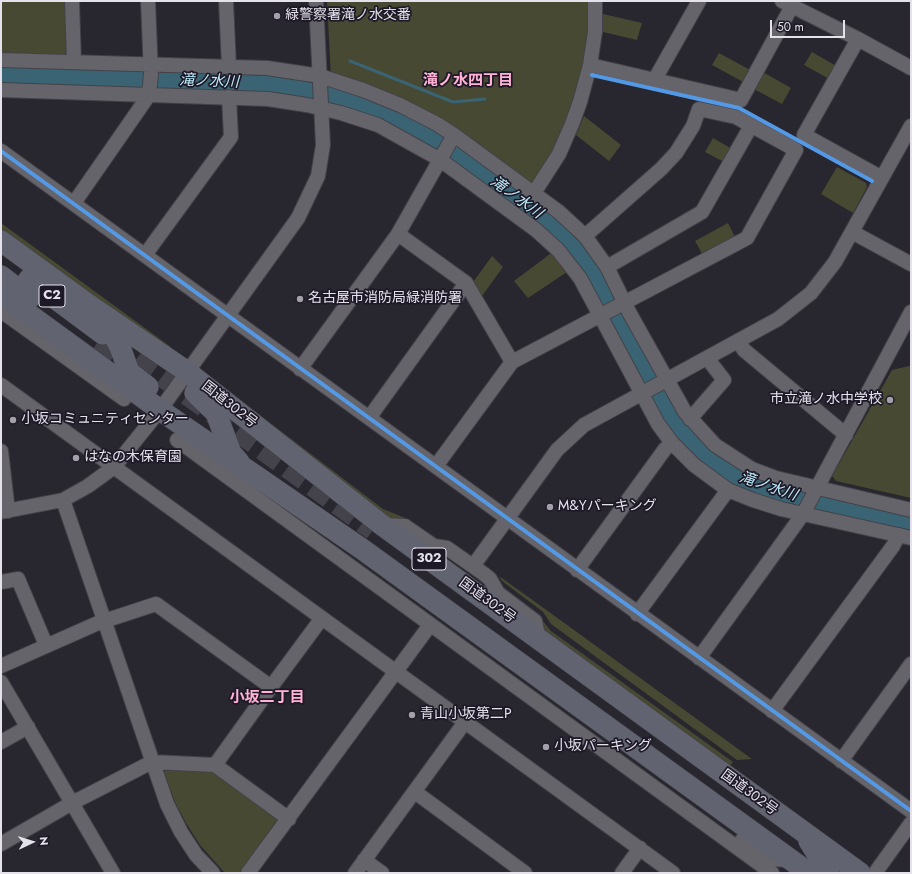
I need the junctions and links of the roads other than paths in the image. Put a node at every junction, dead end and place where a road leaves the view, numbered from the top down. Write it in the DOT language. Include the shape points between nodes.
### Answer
graph roads {
  1 [pos="72,1"];
  2 [pos="148,1"];
  3 [pos="226,1"];
  4 [pos="316,1"];
  5 [pos="595,1"];
  6 [pos="699,1"];
  7 [pos="787,4"];
  8 [pos="858,39"];
  9 [pos="1,60"];
  10 [pos="74,62"];
  11 [pos="590,65"];
  12 [pos="229,67"];
  13 [pos="911,68"];
  14 [pos="655,79"];
  15 [pos="150,80"];
  16 [pos="1,90"];
  17 [pos="321,92"];
  18 [pos="229,97"];
  19 [pos="751,126"];
  20 [pos="911,126"];
  21 [pos="446,147"];
  22 [pos="1,151"];
  23 [pos="882,178"];
  24 [pos="534,193"];
  25 [pos="74,203"];
  26 [pos="852,232"];
  27 [pos="398,234"];
  28 [pos="585,236"];
  29 [pos="1,241"];
  30 [pos="145,255"];
  31 [pos="1,258"];
  32 [pos="911,264"];
  33 [pos="606,267"];
  34 [pos="1,276"];
  35 [pos="466,283"];
  36 [pos="1,294"];
  37 [pos="89,304"];
  38 [pos="612,309"];
  39 [pos="1,310"];
  40 [pos="911,312"];
  41 [pos="226,315"];
  42 [pos="738,341"];
  43 [pos="93,352"];
  44 [pos="707,358"];
  45 [pos="512,362"];
  46 [pos="300,369"];
  47 [pos="186,371"];
  48 [pos="1,384"];
  49 [pos="653,386"];
  50 [pos="124,399"];
  51 [pos="160,410"];
  52 [pos="369,418"];
  53 [pos="690,419"];
  54 [pos="846,435"];
  55 [pos="177,440"];
  56 [pos="672,444"];
  57 [pos="1,451"];
  58 [pos="436,466"];
  59 [pos="114,467"];
  60 [pos="243,467"];
  61 [pos="728,490"];
  62 [pos="63,500"];
  63 [pos="810,501"];
  64 [pos="911,510"];
  65 [pos="5,511"];
  66 [pos="506,518"];
  67 [pos="382,525"];
  68 [pos="905,536"];
  69 [pos="362,549"];
  70 [pos="473,566"];
  71 [pos="577,570"];
  72 [pos="1,582"];
  73 [pos="400,602"];
  74 [pos="637,614"];
  75 [pos="322,618"];
  76 [pos="104,620"];
  77 [pos="430,624"];
  78 [pos="539,640"];
  79 [pos="46,645"];
  80 [pos="699,658"];
  81 [pos="911,664"];
  82 [pos="1,666"];
  83 [pos="396,672"];
  84 [pos="1,682"];
  85 [pos="271,687"];
  86 [pos="772,711"];
  87 [pos="465,722"];
  88 [pos="28,727"];
  89 [pos="1,742"];
  90 [pos="841,761"];
  91 [pos="152,762"];
  92 [pos="215,765"];
  93 [pos="415,792"];
  94 [pos="72,803"];
  95 [pos="911,811"];
  96 [pos="289,819"];
  97 [pos="911,823"];
  98 [pos="795,826"];
  99 [pos="726,839"];
  100 [pos="1,844"];
  101 [pos="640,848"];
  102 [pos="364,860"];
  103 [pos="792,861"];
  104 [pos="113,873"];
  105 [pos="213,873"];
  106 [pos="248,873"];
  107 [pos="355,873"];
  108 [pos="382,873"];
  109 [pos="526,873"];
  110 [pos="622,873"];
  111 [pos="673,873"];
  112 [pos="772,873"];
  113 [pos="809,873"];
  114 [pos="829,873"];
  115 [pos="860,873"];
  116 [pos="875,873"];
  1 -- 10 [label="street"];
  2 -- 15 [label="street"];
  3 -- 12 [label="street"];
  4 -- 17 [label="street"];
  5 -- 11 [label="street" via="595,32"];
  6 -- 14 [label="street"];
  7 -- 8 [label="street"];
  7 -- 14 [label="street" via="741,100"];
  8 -- 13 [label="street"];
  8 -- 23 [label="street" via="804,135"];
  9 -- 10 [label="street"];
  10 -- 15 [label="street"];
  11 -- 14 [label="street"];
  11 -- 24 [label="street" via="572,124 559,154"];
  12 -- 15 [label="street"];
  12 -- 17 [label="street" via="267,68"];
  15 -- 16 [label="street"];
  15 -- 18 [label="street"];
  15 -- 25 [label="street"];
  17 -- 18 [label="street" via="268,99"];
  17 -- 21 [label="street" via="341,112"];
  17 -- 21 [label="street" via="363,90 400,105 438,124"];
  17 -- 41 [label="street" via="321,164 311,192 298,218"];
  18 -- 30 [label="street" via="231,137"];
  19 -- 28 [label="street" via="736,117 699,109 693,126 676,153"];
  19 -- 33 [label="street" via="702,212"];
  19 -- 38 [label="street" via="796,150 747,238"];
  20 -- 23 [label="street"];
  21 -- 24 [label="street"];
  21 -- 27 [label="street"];
  21 -- 38 [label="street" via="547,238 580,278"];
  22 -- 25 [label="street"];
  23 -- 26 [label="street"];
  24 -- 28 [label="street"];
  25 -- 30 [label="street"];
  26 -- 32 [label="street"];
  26 -- 42 [label="street" via="835,262 811,293 778,319"];
  27 -- 35 [label="street"];
  27 -- 46 [label="street"];
  28 -- 33 [label="street"];
  29 -- 37 [label="highway, 国道302号 / 302"];
  30 -- 41 [label="street"];
  31 -- 43 [label="highway, C2"];
  33 -- 38 [label="street"];
  34 -- 43 [label="highway, C2"];
  35 -- 45 [label="street"];
  35 -- 52 [label="street"];
  36 -- 43 [label="highway, 302"];
  37 -- 47 [label="highway, 国道302号 / 302"];
  37 -- 51 [label="highway" via="112,332 129,372 153,391"];
  38 -- 45 [label="street"];
  38 -- 49 [label="street"];
  38 -- 49 [label="street"];
  39 -- 43 [label="street"];
  40 -- 54 [label="street"];
  41 -- 46 [label="street"];
  41 -- 47 [label="street"];
  42 -- 44 [label="street"];
  42 -- 54 [label="street" via="744,350"];
  43 -- 50 [label="street"];
  43 -- 51 [label="highway, 302"];
  44 -- 49 [label="street"];
  44 -- 53 [label="street" via="724,380"];
  45 -- 58 [label="street"];
  46 -- 52 [label="street"];
  47 -- 51 [label="street"];
  47 -- 60 [label="highway" via="188,385 216,413 231,453"];
  47 -- 67 [label="highway, 国道302号 / 302"];
  48 -- 59 [label="street"];
  49 -- 53 [label="street"];
  49 -- 56 [label="street"];
  49 -- 66 [label="street" via="599,415 568,439"];
  51 -- 59 [label="street"];
  51 -- 60 [label="highway, 302"];
  52 -- 58 [label="street"];
  53 -- 63 [label="street" via="714,445 752,469 776,478"];
  54 -- 63 [label="street"];
  55 -- 73 [label="street"];
  56 -- 61 [label="street" via="694,465"];
  56 -- 71 [label="street"];
  57 -- 65 [label="street"];
  58 -- 66 [label="street"];
  59 -- 62 [label="street"];
  59 -- 75 [label="street"];
  60 -- 69 [label="highway, 302"];
  61 -- 63 [label="street" via="753,500"];
  61 -- 74 [label="street"];
  62 -- 65 [label="street"];
  62 -- 76 [label="street"];
  63 -- 64 [label="street"];
  63 -- 68 [label="street"];
  63 -- 80 [label="street"];
  66 -- 70 [label="street"];
  66 -- 71 [label="street"];
  67 -- 70 [label="street" via="405,526 434,546 447,548"];
  67 -- 78 [label="highway, 国道302号 / 302"];
  68 -- 86 [label="street" via="893,546"];
  69 -- 73 [label="street" via="365,564 395,587"];
  69 -- 103 [label="highway, 302"];
  70 -- 78 [label="street" via="490,579 498,593 535,621"];
  71 -- 74 [label="street"];
  72 -- 79 [label="street" via="18,579"];
  73 -- 77 [label="street"];
  74 -- 80 [label="street"];
  75 -- 83 [label="street"];
  75 -- 85 [label="street"];
  76 -- 79 [label="street"];
  76 -- 85 [label="street" via="156,604"];
  76 -- 91 [label="street"];
  77 -- 83 [label="street"];
  77 -- 99 [label="street"];
  78 -- 98 [label="highway, 国道302号 / 302"];
  79 -- 82 [label="street"];
  80 -- 86 [label="street"];
  81 -- 90 [label="street"];
  83 -- 87 [label="street"];
  83 -- 96 [label="street"];
  84 -- 88 [label="street"];
  85 -- 92 [label="street"];
  86 -- 90 [label="street"];
  87 -- 93 [label="street"];
  87 -- 101 [label="street"];
  88 -- 89 [label="street"];
  88 -- 94 [label="street"];
  90 -- 95 [label="street"];
  91 -- 92 [label="street"];
  91 -- 94 [label="street"];
  91 -- 105 [label="street" via="167,804 181,832"];
  92 -- 96 [label="street"];
  93 -- 102 [label="street"];
  93 -- 109 [label="street"];
  94 -- 100 [label="street"];
  94 -- 104 [label="street"];
  96 -- 106 [label="street"];
  97 -- 116 [label="street"];
  98 -- 114 [label="highway" via="810,843"];
  98 -- 115 [label="highway, 国道302号 / 302"];
  99 -- 103 [label="street" via="741,840 771,859"];
  99 -- 112 [label="street"];
  101 -- 110 [label="street"];
  101 -- 111 [label="street"];
  102 -- 107 [label="street"];
  102 -- 108 [label="street"];
  103 -- 113 [label="highway, 302"];
}
